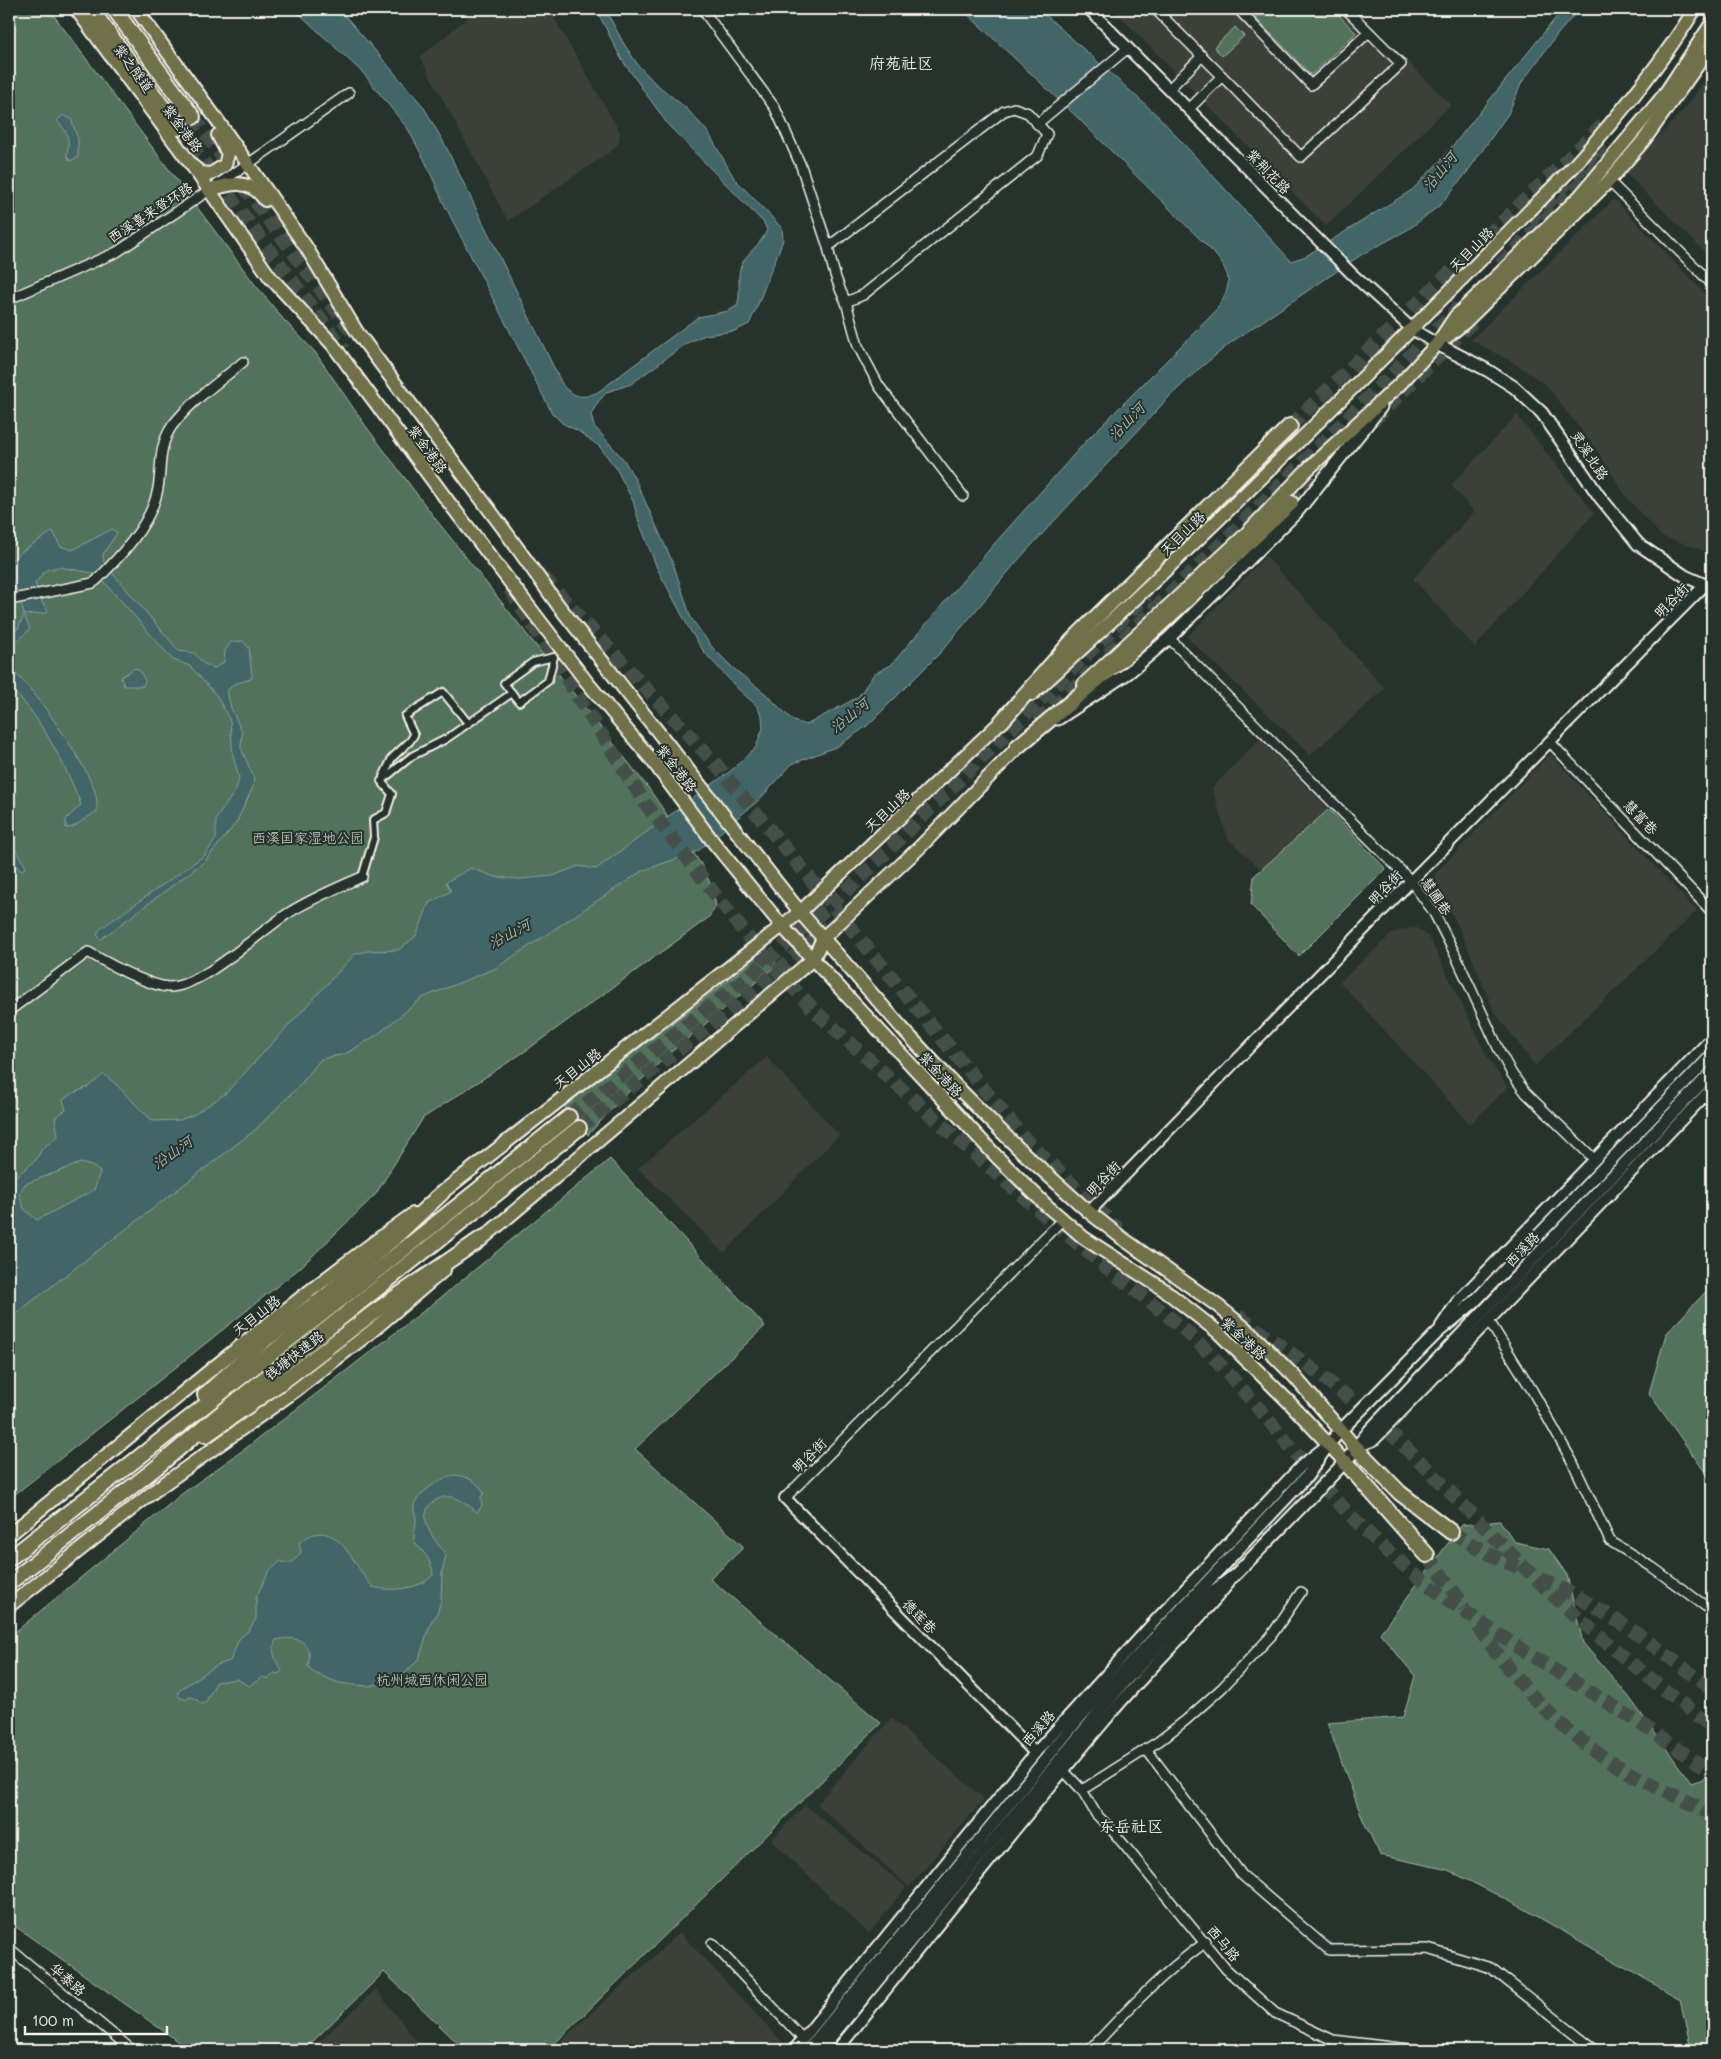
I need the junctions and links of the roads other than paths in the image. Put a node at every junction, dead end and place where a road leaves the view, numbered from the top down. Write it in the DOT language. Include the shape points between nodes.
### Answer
graph roads {
  1 [pos="76,9"];
  2 [pos="90,9"];
  3 [pos="114,9"];
  4 [pos="134,9"];
  5 [pos="702,9"];
  6 [pos="1089,9"];
  7 [pos="1155,9"];
  8 [pos="1238,9"];
  9 [pos="1346,9"];
  10 [pos="1695,9"];
  11 [pos="1712,23"];
  12 [pos="1369,32"];
  13 [pos="1712,44"];
  14 [pos="1128,48"];
  15 [pos="1202,56"];
  16 [pos="1222,76"];
  17 [pos="1169,88"];
  18 [pos="349,93"];
  19 [pos="1189,109"];
  20 [pos="193,117"];
  21 [pos="1037,124"];
  22 [pos="178,128"];
  23 [pos="1650,132"];
  24 [pos="1622,146"];
  25 [pos="248,164"];
  26 [pos="193,167"];
  27 [pos="1609,181"];
  28 [pos="210,190"];
  29 [pos="828,247"];
  30 [pos="1712,284"];
  31 [pos="329,286"];
  32 [pos="9,299"];
  33 [pos="846,302"];
  34 [pos="1412,329"];
  35 [pos="1437,344"];
  36 [pos="243,362"];
  37 [pos="1400,384"];
  38 [pos="1290,426"];
  39 [pos="963,496"];
  40 [pos="1291,503"];
  41 [pos="1710,584"];
  42 [pos="9,600"];
  43 [pos="1169,638"];
  44 [pos="512,693"];
  45 [pos="1002,722"];
  46 [pos="468,723"];
  47 [pos="1550,742"];
  48 [pos="1018,747"];
  49 [pos="381,781"];
  50 [pos="362,877"];
  51 [pos="1411,881"];
  52 [pos="800,912"];
  53 [pos="1712,912"];
  54 [pos="782,926"];
  55 [pos="823,938"];
  56 [pos="813,959"];
  57 [pos="9,1011"];
  58 [pos="1712,1038"];
  59 [pos="1712,1055"];
  60 [pos="1712,1072"];
  61 [pos="1712,1088"];
  62 [pos="570,1117"];
  63 [pos="579,1128"];
  64 [pos="1594,1159"];
  65 [pos="442,1193"];
  66 [pos="1089,1212"];
  67 [pos="1063,1220"];
  68 [pos="482,1238"];
  69 [pos="1489,1321"];
  70 [pos="1438,1332"];
  71 [pos="1341,1430"];
  72 [pos="1328,1445"];
  73 [pos="1355,1447"];
  74 [pos="146,1450"];
  75 [pos="1345,1462"];
  76 [pos="157,1467"];
  77 [pos="785,1498"];
  78 [pos="1451,1532"];
  79 [pos="9,1535"];
  80 [pos="1427,1555"];
  81 [pos="9,1559"];
  82 [pos="1235,1574"];
  83 [pos="9,1583"];
  84 [pos="1300,1592"];
  85 [pos="9,1606"];
  86 [pos="1712,1611"];
  87 [pos="1146,1749"];
  88 [pos="1035,1753"];
  89 [pos="1063,1770"];
  90 [pos="1082,1790"];
  91 [pos="1206,1942"];
  92 [pos="712,1943"];
  93 [pos="9,1948"];
  94 [pos="803,2039"];
  95 [pos="132,2050"];
  96 [pos="794,2050"];
  97 [pos="808,2050"];
  98 [pos="820,2050"];
  99 [pos="837,2050"];
  100 [pos="1090,2050"];
  101 [pos="1417,2050"];
  102 [pos="1594,2050"];
  1 -- 26 [label="main road, 紫金港路"];
  2 -- 22 [label="highway, 紫之隧道"];
  3 -- 20 [label="highway, 紫之隧道"];
  4 -- 25 [label="main road, 紫金港路"];
  4 -- 26 [label="main road" via="227,148 227,159 216,172 206,175"];
  5 -- 29 [label="street" via="775,108 801,166"];
  6 -- 14 [label="street, 紫荆花路"];
  7 -- 15 [label="street"];
  8 -- 12 [label="street" via="1311,85"];
  9 -- 12 [label="street"];
  10 -- 34 [label="main road, 天目山路" via="1606,131"];
  11 -- 24 [label="main road" via="1664,95"];
  12 -- 16 [label="street" via="1401,64 1301,157"];
  13 -- 23 [label="main road"];
  14 -- 17 [label="street, 紫荆花路"];
  14 -- 21 [label="street"];
  15 -- 16 [label="street"];
  15 -- 17 [label="street"];
  16 -- 19 [label="street"];
  17 -- 19 [label="street, 紫荆花路"];
  18 -- 25 [label="street, 西溪喜来登环路"];
  19 -- 34 [label="street, 紫荆花路" via="1316,239"];
  21 -- 29 [label="street" via="1028,112 1014,108 1004,110"];
  21 -- 33 [label="street" via="1047,134 1038,155 863,295"];
  23 -- 24 [label="main road"];
  23 -- 27 [label="main road"];
  24 -- 35 [label="main road" via="1580,196 1455,317"];
  25 -- 28 [label="street, 西溪喜来登环路"];
  25 -- 31 [label="main road, 紫金港路"];
  26 -- 28 [label="main road, 紫金港路"];
  27 -- 30 [label="street"];
  27 -- 35 [label="main road" via="1465,322"];
  28 -- 31 [label="main road" via="237,184 255,189"];
  28 -- 32 [label="street, 西溪喜来登环路" via="117,252"];
  28 -- 54 [label="main road, 紫金港路" via="270,278 333,345 531,610"];
  29 -- 33 [label="street" via="833,271"];
  31 -- 52 [label="main road, 紫金港路" via="357,332 558,605"];
  33 -- 39 [label="street" via="858,346 879,386"];
  34 -- 35 [label="street, 紫荆花路"];
  34 -- 45 [label="main road, 天目山路" via="1108,625"];
  35 -- 37 [label="main road"];
  35 -- 41 [label="main road, 灵溪北路" via="1514,387 1542,413 1599,496 1638,544 1670,567"];
  36 -- 42 [label="street" via="194,402 172,427 160,460 156,500 146,520 97,580"];
  37 -- 43 [label="main road" via="1297,512"];
  37 -- 48 [label="main road" via="1308,469 1243,537"];
  38 -- 45 [label="highway" via="1072,640"];
  40 -- 48 [label="highway" via="1127,655"];
  41 -- 47 [label="street, 明谷街"];
  43 -- 48 [label="main road" via="1128,673"];
  43 -- 51 [label="street, 慧圃巷"];
  44 -- 44 [label="street" via="519,702 548,681 554,657 533,662 504,682"];
  44 -- 46 [label="street"];
  45 -- 52 [label="main road, 天目山路"];
  46 -- 49 [label="street" via="446,739 412,756"];
  46 -- 49 [label="street" via="443,692 406,716 414,735 392,758"];
  47 -- 51 [label="street, 明谷街"];
  47 -- 53 [label="street, 慧富巷"];
  48 -- 55 [label="main road" via="920,847"];
  49 -- 50 [label="street" via="392,794 386,813 374,820 374,837"];
  50 -- 57 [label="street" via="288,913 202,976 181,986 166,987 146,980 88,952"];
  51 -- 64 [label="street, 慧圃巷" via="1433,911 1512,1074 1526,1093"];
  51 -- 66 [label="street, 明谷街"];
  52 -- 54 [label="main road, 天目山路"];
  52 -- 55 [label="main road, 紫金港路"];
  54 -- 56 [label="main road, 紫金港路"];
  54 -- 65 [label="main road, 天目山路"];
  55 -- 56 [label="main road"];
  55 -- 66 [label="main road, 紫金港路" via="952,1083"];
  56 -- 67 [label="main road, 紫金港路" via="996,1156"];
  56 -- 68 [label="main road"];
  58 -- 64 [label="street, 西溪路"];
  59 -- 70 [label="main road, 西溪路" via="1474,1302"];
  60 -- 73 [label="main road, 西溪路"];
  61 -- 69 [label="street, 西溪路"];
  62 -- 74 [label="highway, 钱塘快速路"];
  63 -- 76 [label="highway, 钱塘快速路" via="214,1418"];
  64 -- 70 [label="street, 西溪路" via="1457,1302"];
  65 -- 74 [label="highway" via="321,1300 266,1340"];
  65 -- 79 [label="main road, 天目山路" via="274,1319"];
  66 -- 71 [label="main road, 紫金港路" via="1252,1334"];
  67 -- 72 [label="main road, 紫金港路" via="1218,1332"];
  67 -- 77 [label="street, 明谷街"];
  68 -- 76 [label="highway" via="374,1312 221,1425"];
  68 -- 85 [label="main road" via="372,1331 296,1390 158,1488"];
  69 -- 73 [label="street, 西溪路" via="1374,1440"];
  69 -- 86 [label="street" via="1573,1463 1610,1541"];
  70 -- 71 [label="main road, 西溪路"];
  71 -- 72 [label="main road, 西溪路"];
  71 -- 73 [label="main road, 紫金港路"];
  72 -- 75 [label="main road, 紫金港路"];
  72 -- 88 [label="street, 西溪路" via="1302,1465"];
  72 -- 97 [label="main road, 西溪路" via="1307,1476 1080,1717"];
  73 -- 75 [label="main road, 西溪路"];
  73 -- 78 [label="highway" via="1400,1493"];
  74 -- 81 [label="highway, 钱塘快速路"];
  75 -- 80 [label="highway"];
  75 -- 82 [label="main road, 西溪路"];
  76 -- 83 [label="highway, 钱塘快速路"];
  77 -- 88 [label="street, 德莲巷"];
  82 -- 89 [label="street, 西溪路" via="1202,1616 1111,1713"];
  82 -- 98 [label="main road, 西溪路" via="1206,1597 1118,1689"];
  84 -- 87 [label="street" via="1271,1636 1222,1688"];
  87 -- 90 [label="street"];
  87 -- 102 [label="street" via="1242,1875 1329,1950 1428,1949 1491,1968"];
  88 -- 94 [label="street, 西溪路"];
  89 -- 90 [label="street, 西马路"];
  89 -- 99 [label="street, 西溪路"];
  90 -- 91 [label="street, 西马路" via="1096,1814"];
  91 -- 100 [label="street" via="1148,1989"];
  91 -- 101 [label="street, 西马路" via="1226,1968 1275,2013 1333,2040"];
  92 -- 94 [label="street"];
  93 -- 95 [label="street, 华泰路"];
  94 -- 96 [label="street, 西溪路"];
}
